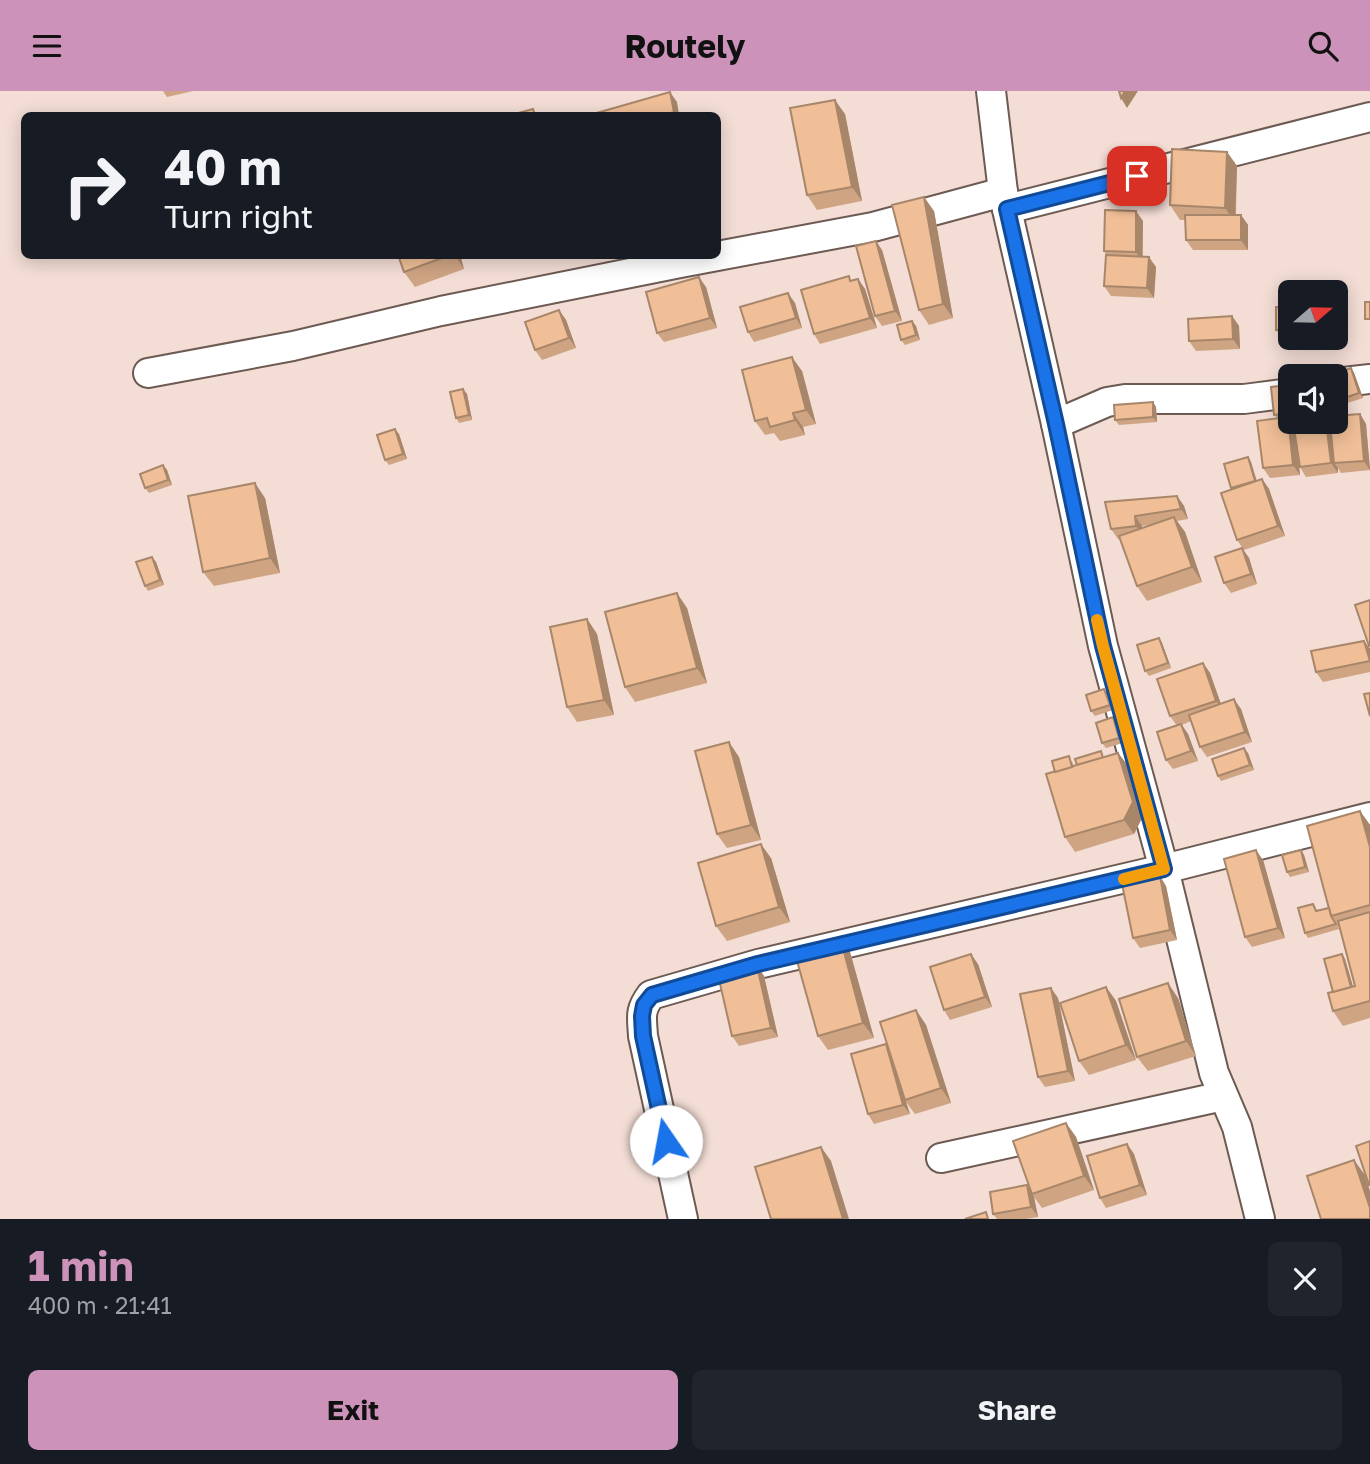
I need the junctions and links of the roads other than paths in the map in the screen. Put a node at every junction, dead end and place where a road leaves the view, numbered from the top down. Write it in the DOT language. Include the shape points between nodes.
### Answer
graph roads {
  1 [pos="991,91"];
  2 [pos="1370,117"];
  3 [pos="1005,201"];
  4 [pos="721,255"];
  5 [pos="701,259"];
  6 [pos="148,373"];
  7 [pos="1370,379"];
  8 [pos="1348,382"];
  9 [pos="1278,395"];
  10 [pos="1056,424"];
  11 [pos="1370,817"];
  12 [pos="1164,869"];
  13 [pos="1223,1096"];
  14 [pos="941,1158"];
  15 [pos="683,1219"];
  16 [pos="1260,1219"];
  1 -- 3 [label="street"];
  2 -- 3 [label="street"];
  3 -- 4 [label="street"];
  3 -- 10 [label="street"];
  5 -- 6 [label="street" via="441,311 293,347"];
  7 -- 8 [label="street"];
  9 -- 10 [label="street" via="1244,400 1107,402"];
  10 -- 12 [label="street" via="1103,646"];
  11 -- 12 [label="street"];
  12 -- 13 [label="street"];
  12 -- 15 [label="street" via="758,964 652,995 644,1005 643,1036"];
  13 -- 14 [label="street"];
  13 -- 16 [label="street" via="1237,1127"];
}
